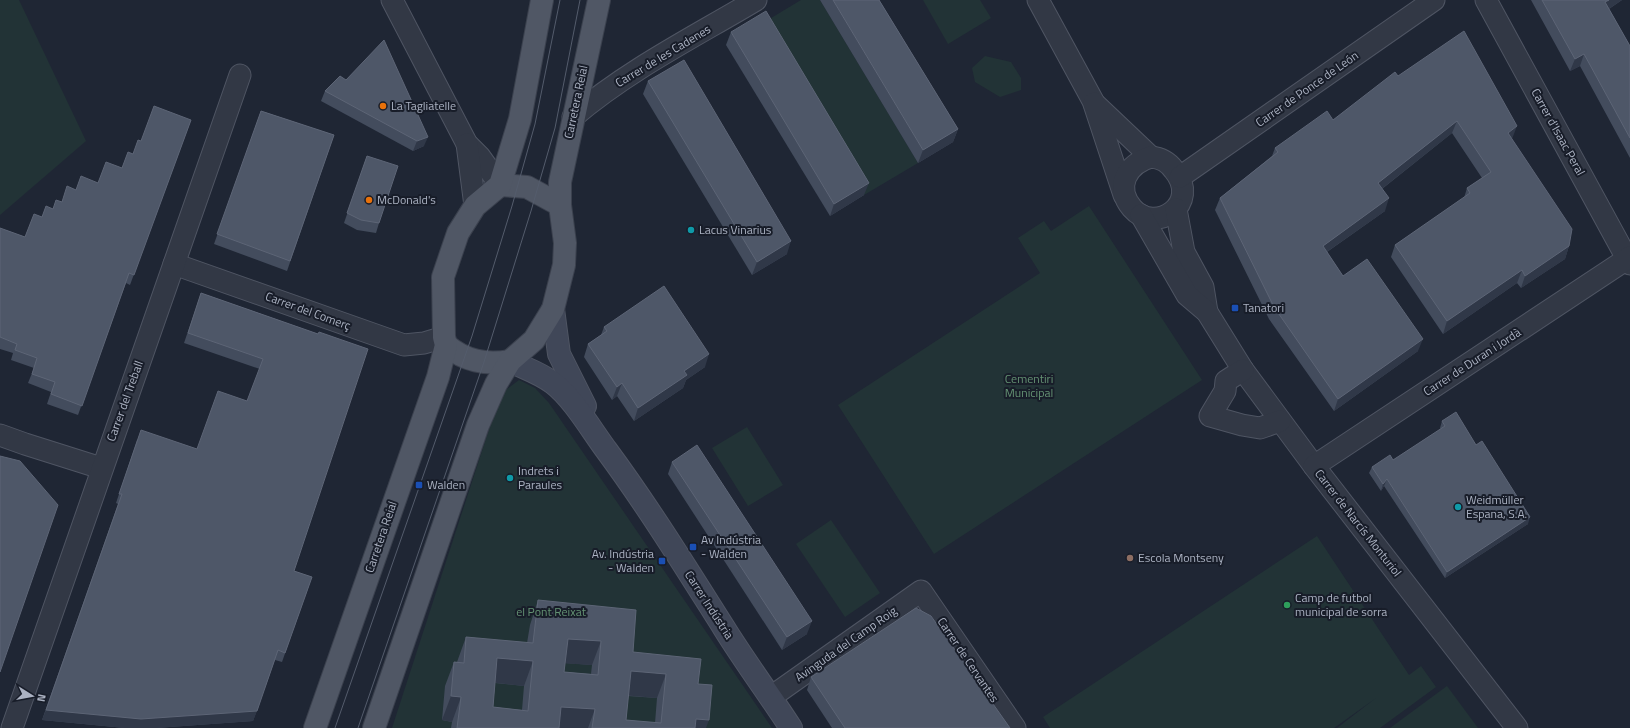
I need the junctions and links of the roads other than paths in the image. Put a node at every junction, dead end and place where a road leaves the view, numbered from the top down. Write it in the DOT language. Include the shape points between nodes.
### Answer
graph roads {
  1 [pos="392,0"];
  2 [pos="542,0"];
  3 [pos="599,0"];
  4 [pos="756,0"];
  5 [pos="1038,0"];
  6 [pos="1434,0"];
  7 [pos="1486,0"];
  8 [pos="240,75"];
  9 [pos="1093,101"];
  10 [pos="573,117"];
  11 [pos="514,140"];
  12 [pos="474,151"];
  13 [pos="1151,157"];
  14 [pos="1180,177"];
  15 [pos="500,185"];
  16 [pos="1124,195"];
  17 [pos="475,206"];
  18 [pos="560,206"];
  19 [pos="1176,209"];
  20 [pos="1142,215"];
  21 [pos="1629,260"];
  22 [pos="174,264"];
  23 [pos="553,309"];
  24 [pos="1207,312"];
  25 [pos="445,341"];
  26 [pos="510,361"];
  27 [pos="1243,370"];
  28 [pos="1280,421"];
  29 [pos="0,435"];
  30 [pos="1314,466"];
  31 [pos="102,468"];
  32 [pos="629,481"];
  33 [pos="921,591"];
  34 [pos="771,697"];
  35 [pos="12,728"];
  36 [pos="315,728"];
  37 [pos="374,728"];
  38 [pos="791,728"];
  39 [pos="1015,728"];
  40 [pos="1517,728"];
  1 -- 12 [label="street"];
  2 -- 11 [label="main road"];
  3 -- 10 [label="main road, Carretera Reial"];
  4 -- 10 [label="street, Carrer de les Cadenes" via="628,76 596,97"];
  5 -- 9 [label="street"];
  6 -- 14 [label="street, Carrer de Ponce de León"];
  7 -- 21 [label="street, Carrer d'Isaac Peral"];
  8 -- 22 [label="street, Carrer del Treball"];
  9 -- 13 [label="street"];
  9 -- 16 [label="street"];
  10 -- 18 [label="main road, Carretera Reial" via="560,182"];
  11 -- 12 [label="street" via="497,154"];
  11 -- 15 [label="main road"];
  12 -- 15 [label="street"];
  12 -- 17 [label="street"];
  13 -- 14 [label="street" via="1161,158"];
  13 -- 16 [label="street" via="1142,160 1130,170 1124,184"];
  14 -- 19 [label="street" via="1184,193"];
  15 -- 17 [label="main road, Carretera Reial"];
  15 -- 18 [label="main road" via="527,187"];
  16 -- 20 [label="street" via="1134,210"];
  17 -- 25 [label="main road, Carretera Reial" via="458,233 443,277"];
  18 -- 23 [label="main road, Carretera Reial" via="565,243 564,265"];
  19 -- 20 [label="street" via="1159,218"];
  19 -- 24 [label="street, Carrer de Narcís Monturiol" via="1184,252 1203,286"];
  20 -- 24 [label="street, Carrer de Narcís Monturiol" via="1186,295"];
  21 -- 30 [label="street, Carrer de Duran i Jordà"];
  22 -- 25 [label="street, Carrer del Comerç" via="404,345"];
  22 -- 31 [label="street, Carrer del Treball"];
  23 -- 26 [label="main road, Carretera Reial" via="534,340"];
  23 -- 32 [label="street" via="559,354 579,395"];
  24 -- 27 [label="street, Carrer de Narcís Monturiol"];
  25 -- 26 [label="main road" via="456,353 474,361"];
  25 -- 36 [label="main road, Carretera Reial" via="438,377"];
  26 -- 32 [label="street" via="553,383 570,401"];
  26 -- 37 [label="main road, Carretera Reial" via="496,384 478,424"];
  27 -- 28 [label="street, Carrer de Narcís Monturiol"];
  27 -- 28 [label="street" via="1226,381 1225,391 1204,419 1260,428"];
  28 -- 30 [label="street, Carrer de Narcís Monturiol"];
  29 -- 31 [label="street"];
  30 -- 40 [label="street, Carrer de Narcís Monturiol"];
  31 -- 35 [label="street, Carrer del Treball"];
  32 -- 34 [label="street, Carrer Indústria"];
  33 -- 34 [label="street, Avinguda del Camp Roig"];
  33 -- 39 [label="street, Carrer de Cervantes"];
  34 -- 38 [label="street, Carrer Indústria"];
}
